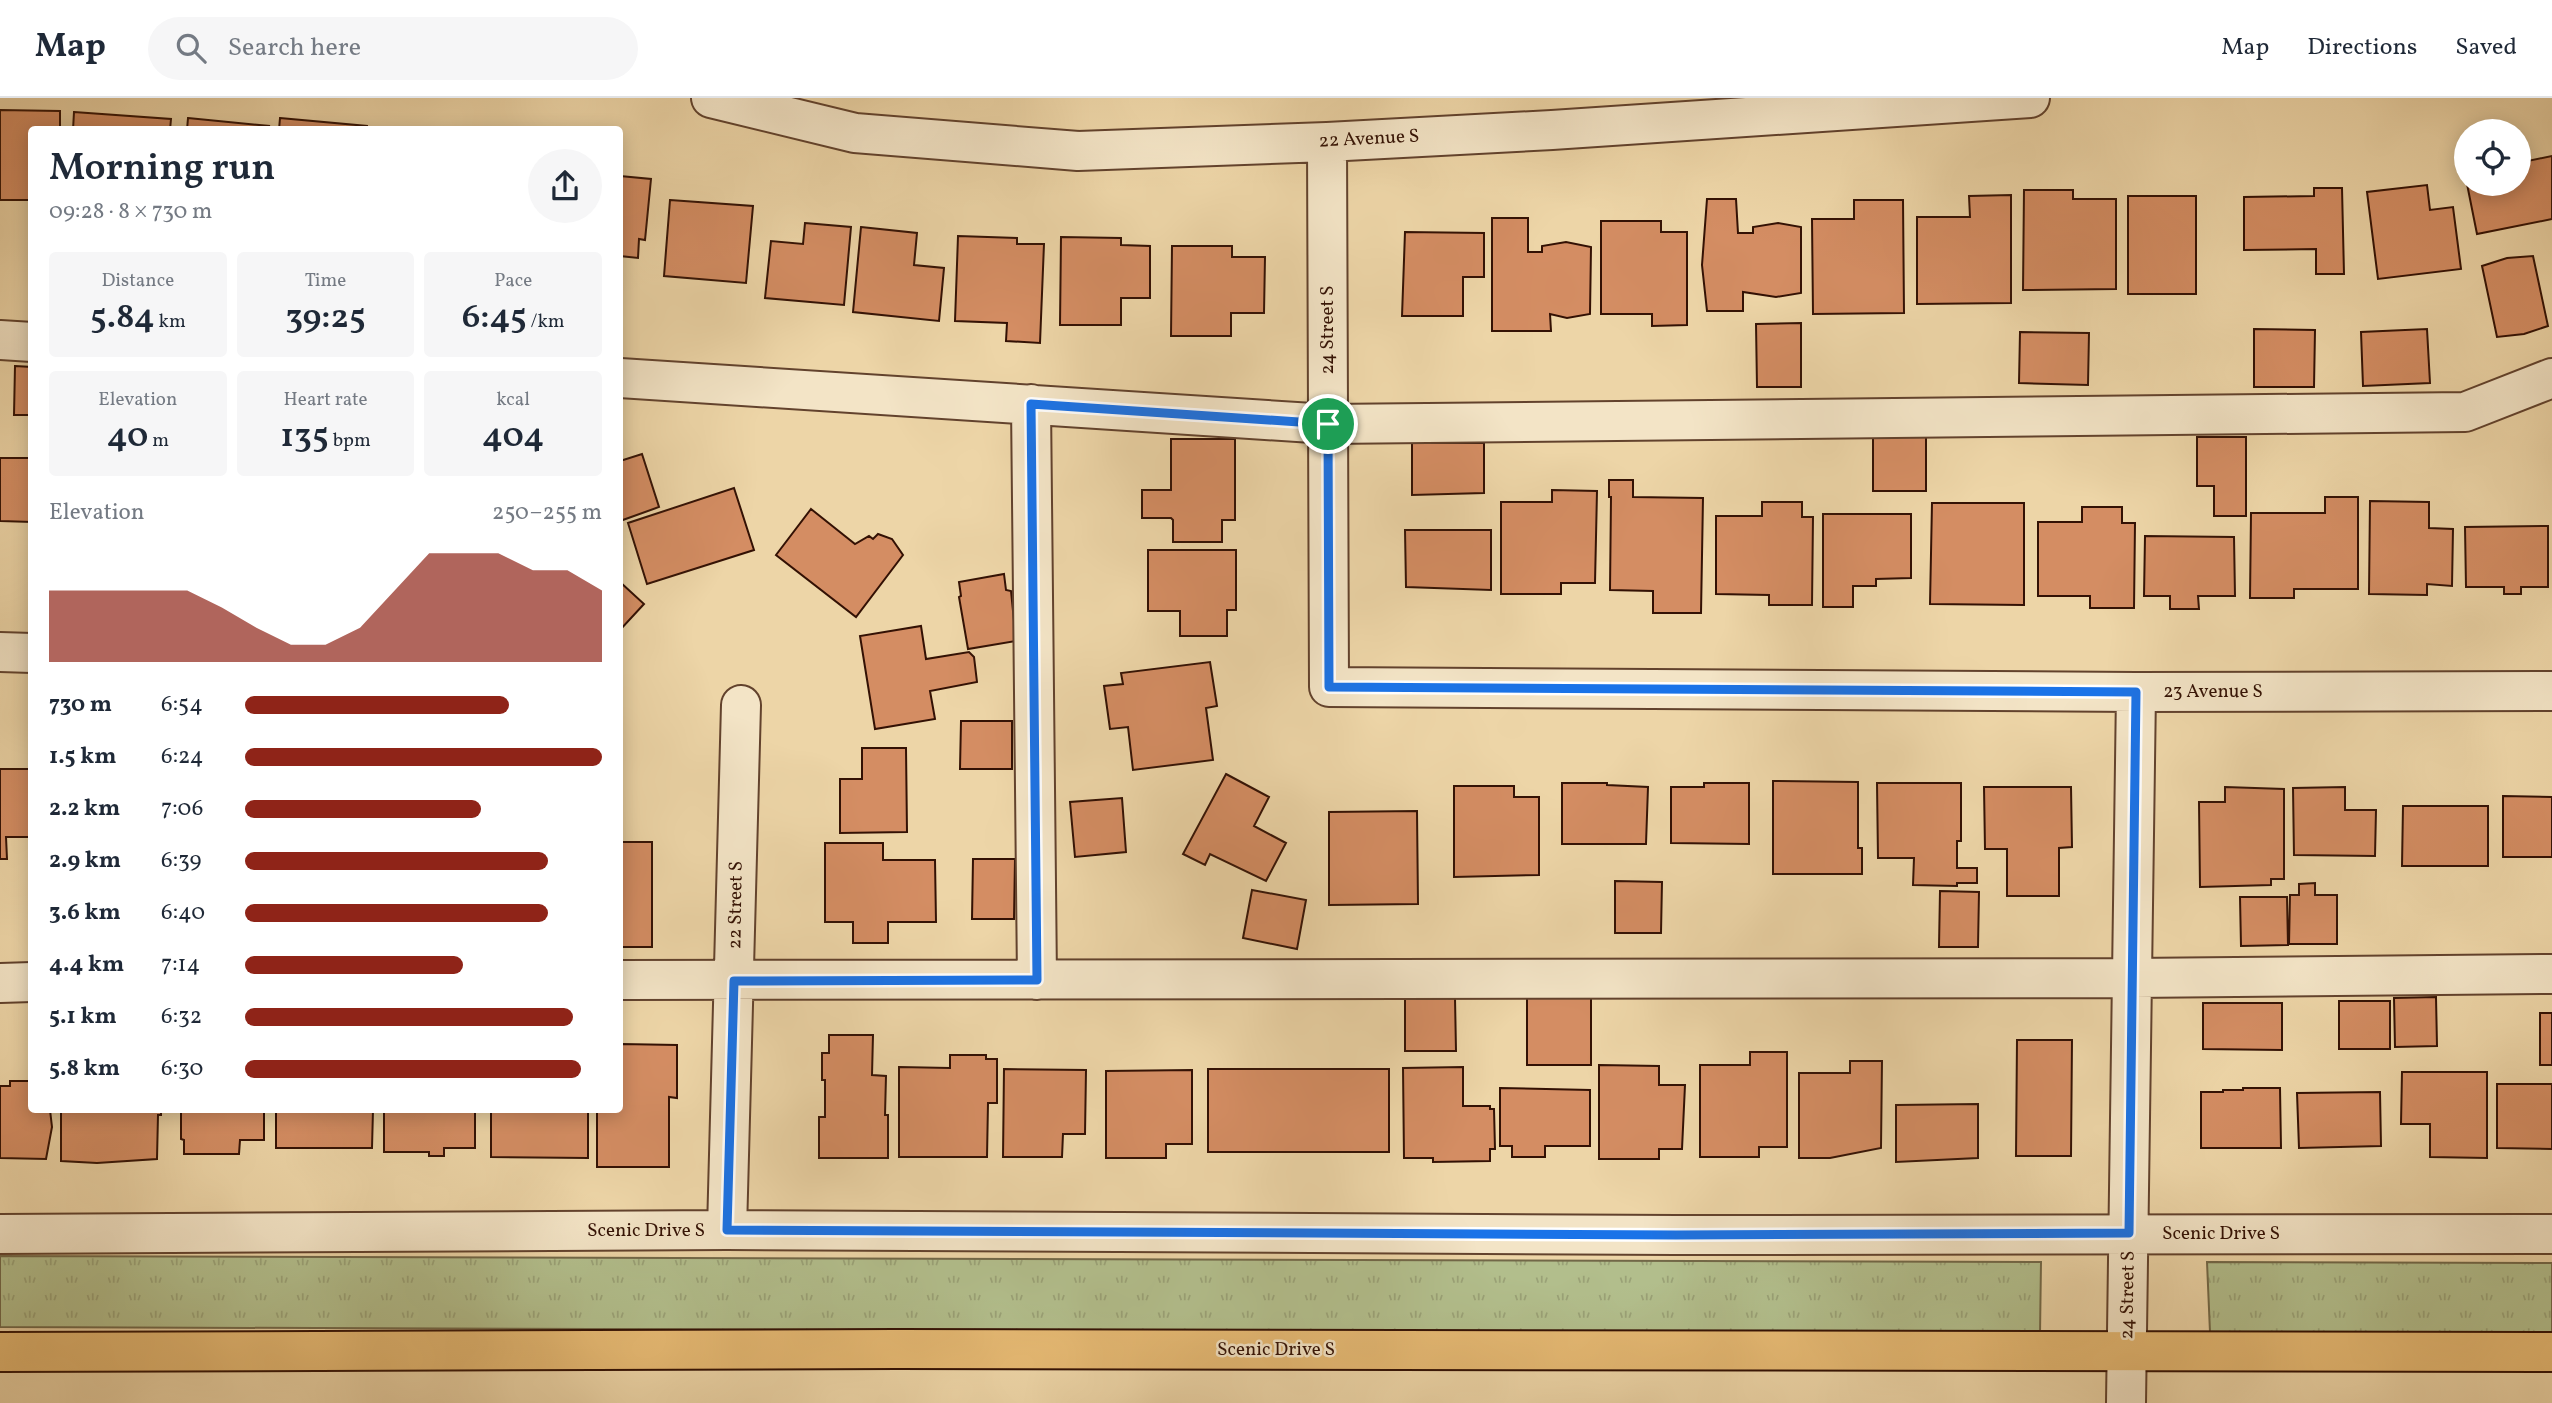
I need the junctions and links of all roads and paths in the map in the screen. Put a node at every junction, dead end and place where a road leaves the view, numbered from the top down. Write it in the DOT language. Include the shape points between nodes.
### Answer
graph roads {
  1 [pos="711,98"];
  2 [pos="2030,98"];
  3 [pos="1856,104"];
  4 [pos="1573,113"];
  5 [pos="1327,142"];
  6 [pos="0,340"];
  7 [pos="28,342"];
  8 [pos="623,378"];
  9 [pos="2552,378"];
  10 [pos="1031,404"];
  11 [pos="1328,424"];
  12 [pos="0,652"];
  13 [pos="28,653"];
  14 [pos="1329,687"];
  15 [pos="2552,691"];
  16 [pos="2136,692"];
  17 [pos="741,705"];
  18 [pos="2552,974"];
  19 [pos="2132,978"];
  20 [pos="623,980"];
  21 [pos="1037,980"];
  22 [pos="734,981"];
  23 [pos="28,982"];
  24 [pos="0,983"];
  25 [pos="727,1230"];
  26 [pos="2129,1233"];
  27 [pos="0,1234"];
  28 [pos="2552,1234"];
  29 [pos="0,1352"];
  30 [pos="2127,1352"];
  31 [pos="2552,1352"];
  32 [pos="2126,1403"];
  1 -- 5 [label="street, 22 Avenue S" via="855,133 1078,151"];
  2 -- 3 [label="street, 22 Avenue S"];
  3 -- 4 [label="street, 22 Avenue S"];
  4 -- 5 [label="street, 22 Avenue S"];
  5 -- 11 [label="street, 24 Street S"];
  6 -- 7 [label="street"];
  8 -- 10 [label="street"];
  9 -- 11 [label="street" via="2465,412"];
  10 -- 11 [label="street"];
  10 -- 21 [label="street"];
  11 -- 14 [label="street, 24 Street S"];
  12 -- 13 [label="street"];
  14 -- 16 [label="street, 23 Avenue S"];
  15 -- 16 [label="street, 23 Avenue S"];
  16 -- 19 [label="street, 24 Street S"];
  17 -- 22 [label="street, 22 Street S"];
  18 -- 19 [label="street"];
  19 -- 21 [label="street"];
  19 -- 26 [label="street, 24 Street S"];
  20 -- 22 [label="street"];
  21 -- 22 [label="street"];
  22 -- 25 [label="street, 22 Street S"];
  23 -- 24 [label="street"];
  25 -- 26 [label="street, Scenic Drive S"];
  25 -- 27 [label="street, Scenic Drive S"];
  26 -- 28 [label="street, Scenic Drive S"];
  26 -- 30 [label="street, 24 Street S"];
  29 -- 30 [label="main road, Scenic Drive S"];
  30 -- 31 [label="main road, Scenic Drive S"];
  30 -- 32 [label="street, 24 Street S"];
}
